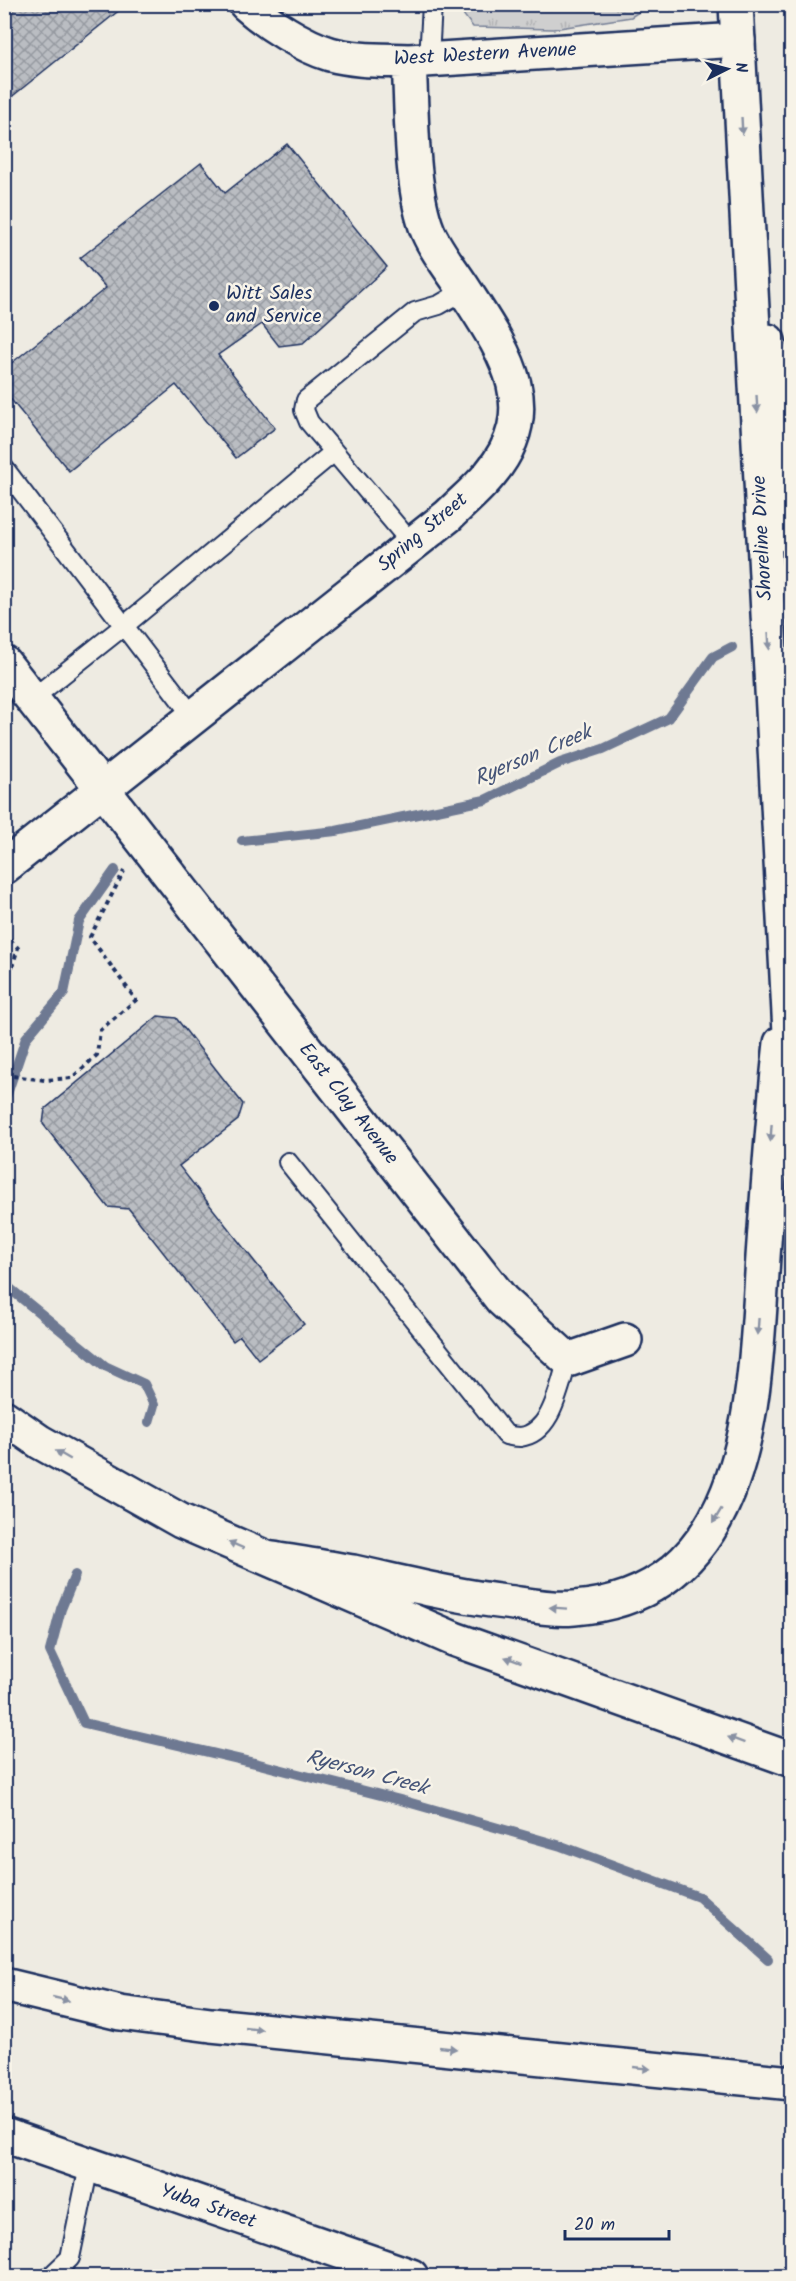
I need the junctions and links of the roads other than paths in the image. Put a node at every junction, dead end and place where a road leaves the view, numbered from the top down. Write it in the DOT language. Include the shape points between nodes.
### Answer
graph roads {
  1 [pos="246,4"];
  2 [pos="432,4"];
  3 [pos="736,4"];
  4 [pos="738,40"];
  5 [pos="419,60"];
  6 [pos="750,267"];
  7 [pos="465,290"];
  8 [pos="334,452"];
  9 [pos="4,468"];
  10 [pos="792,537"];
  11 [pos="412,544"];
  12 [pos="125,625"];
  13 [pos="4,663"];
  14 [pos="33,698"];
  15 [pos="194,718"];
  16 [pos="105,789"];
  17 [pos="4,867"];
  18 [pos="786,991"];
  19 [pos="792,1071"];
  20 [pos="288,1162"];
  21 [pos="625,1340"];
  22 [pos="568,1360"];
  23 [pos="4,1417"];
  24 [pos="267,1558"];
  25 [pos="792,1760"];
  26 [pos="4,1985"];
  27 [pos="792,2083"];
  28 [pos="4,2135"];
  29 [pos="89,2166"];
  30 [pos="51,2277"];
  31 [pos="411,2277"];
  1 -- 5 [label="main road, West Western Avenue" via="298,39 330,54"];
  2 -- 5 [label="lane"];
  3 -- 4 [label="main road, Shoreline Drive"];
  4 -- 5 [label="main road, West Western Avenue"];
  4 -- 6 [label="main road, Shoreline Drive, one-way"];
  5 -- 7 [label="main road, Spring Street" via="419,200 429,233"];
  6 -- 10 [label="main road" via="783,400"];
  6 -- 18 [label="main road, Shoreline Drive, one-way"];
  7 -- 8 [label="lane" via="439,305 415,312 306,400 304,411 309,422"];
  7 -- 11 [label="main road, Spring Street" via="507,363 517,391 516,420 510,446 490,475"];
  8 -- 11 [label="lane"];
  8 -- 12 [label="lane"];
  9 -- 12 [label="lane"];
  11 -- 15 [label="main road, Spring Street"];
  12 -- 14 [label="lane"];
  12 -- 15 [label="lane"];
  13 -- 14 [label="main road, East Clay Avenue"];
  14 -- 16 [label="main road, East Clay Avenue"];
  15 -- 16 [label="main road, Spring Street"];
  16 -- 17 [label="main road, Spring Street"];
  16 -- 22 [label="main road, East Clay Avenue" via="502,1300"];
  18 -- 19 [label="main road, Shoreline Drive"];
  18 -- 24 [label="main road, one-way" via="747,1432 721,1509 700,1542 672,1574 644,1590 573,1609 483,1599"];
  20 -- 22 [label="lane" via="506,1435 520,1437 534,1432 549,1417"];
  21 -- 22 [label="main road"];
  24 -- 23 [label="main road, one-way" via="181,1521 40,1442"];
  25 -- 24 [label="main road, one-way" via="454,1639"];
  26 -- 27 [label="main road, one-way" via="120,2013 211,2025"];
  28 -- 29 [label="main road, Yuba Street"];
  29 -- 30 [label="lane" via="70,2258"];
  29 -- 31 [label="main road, Yuba Street"];
}
